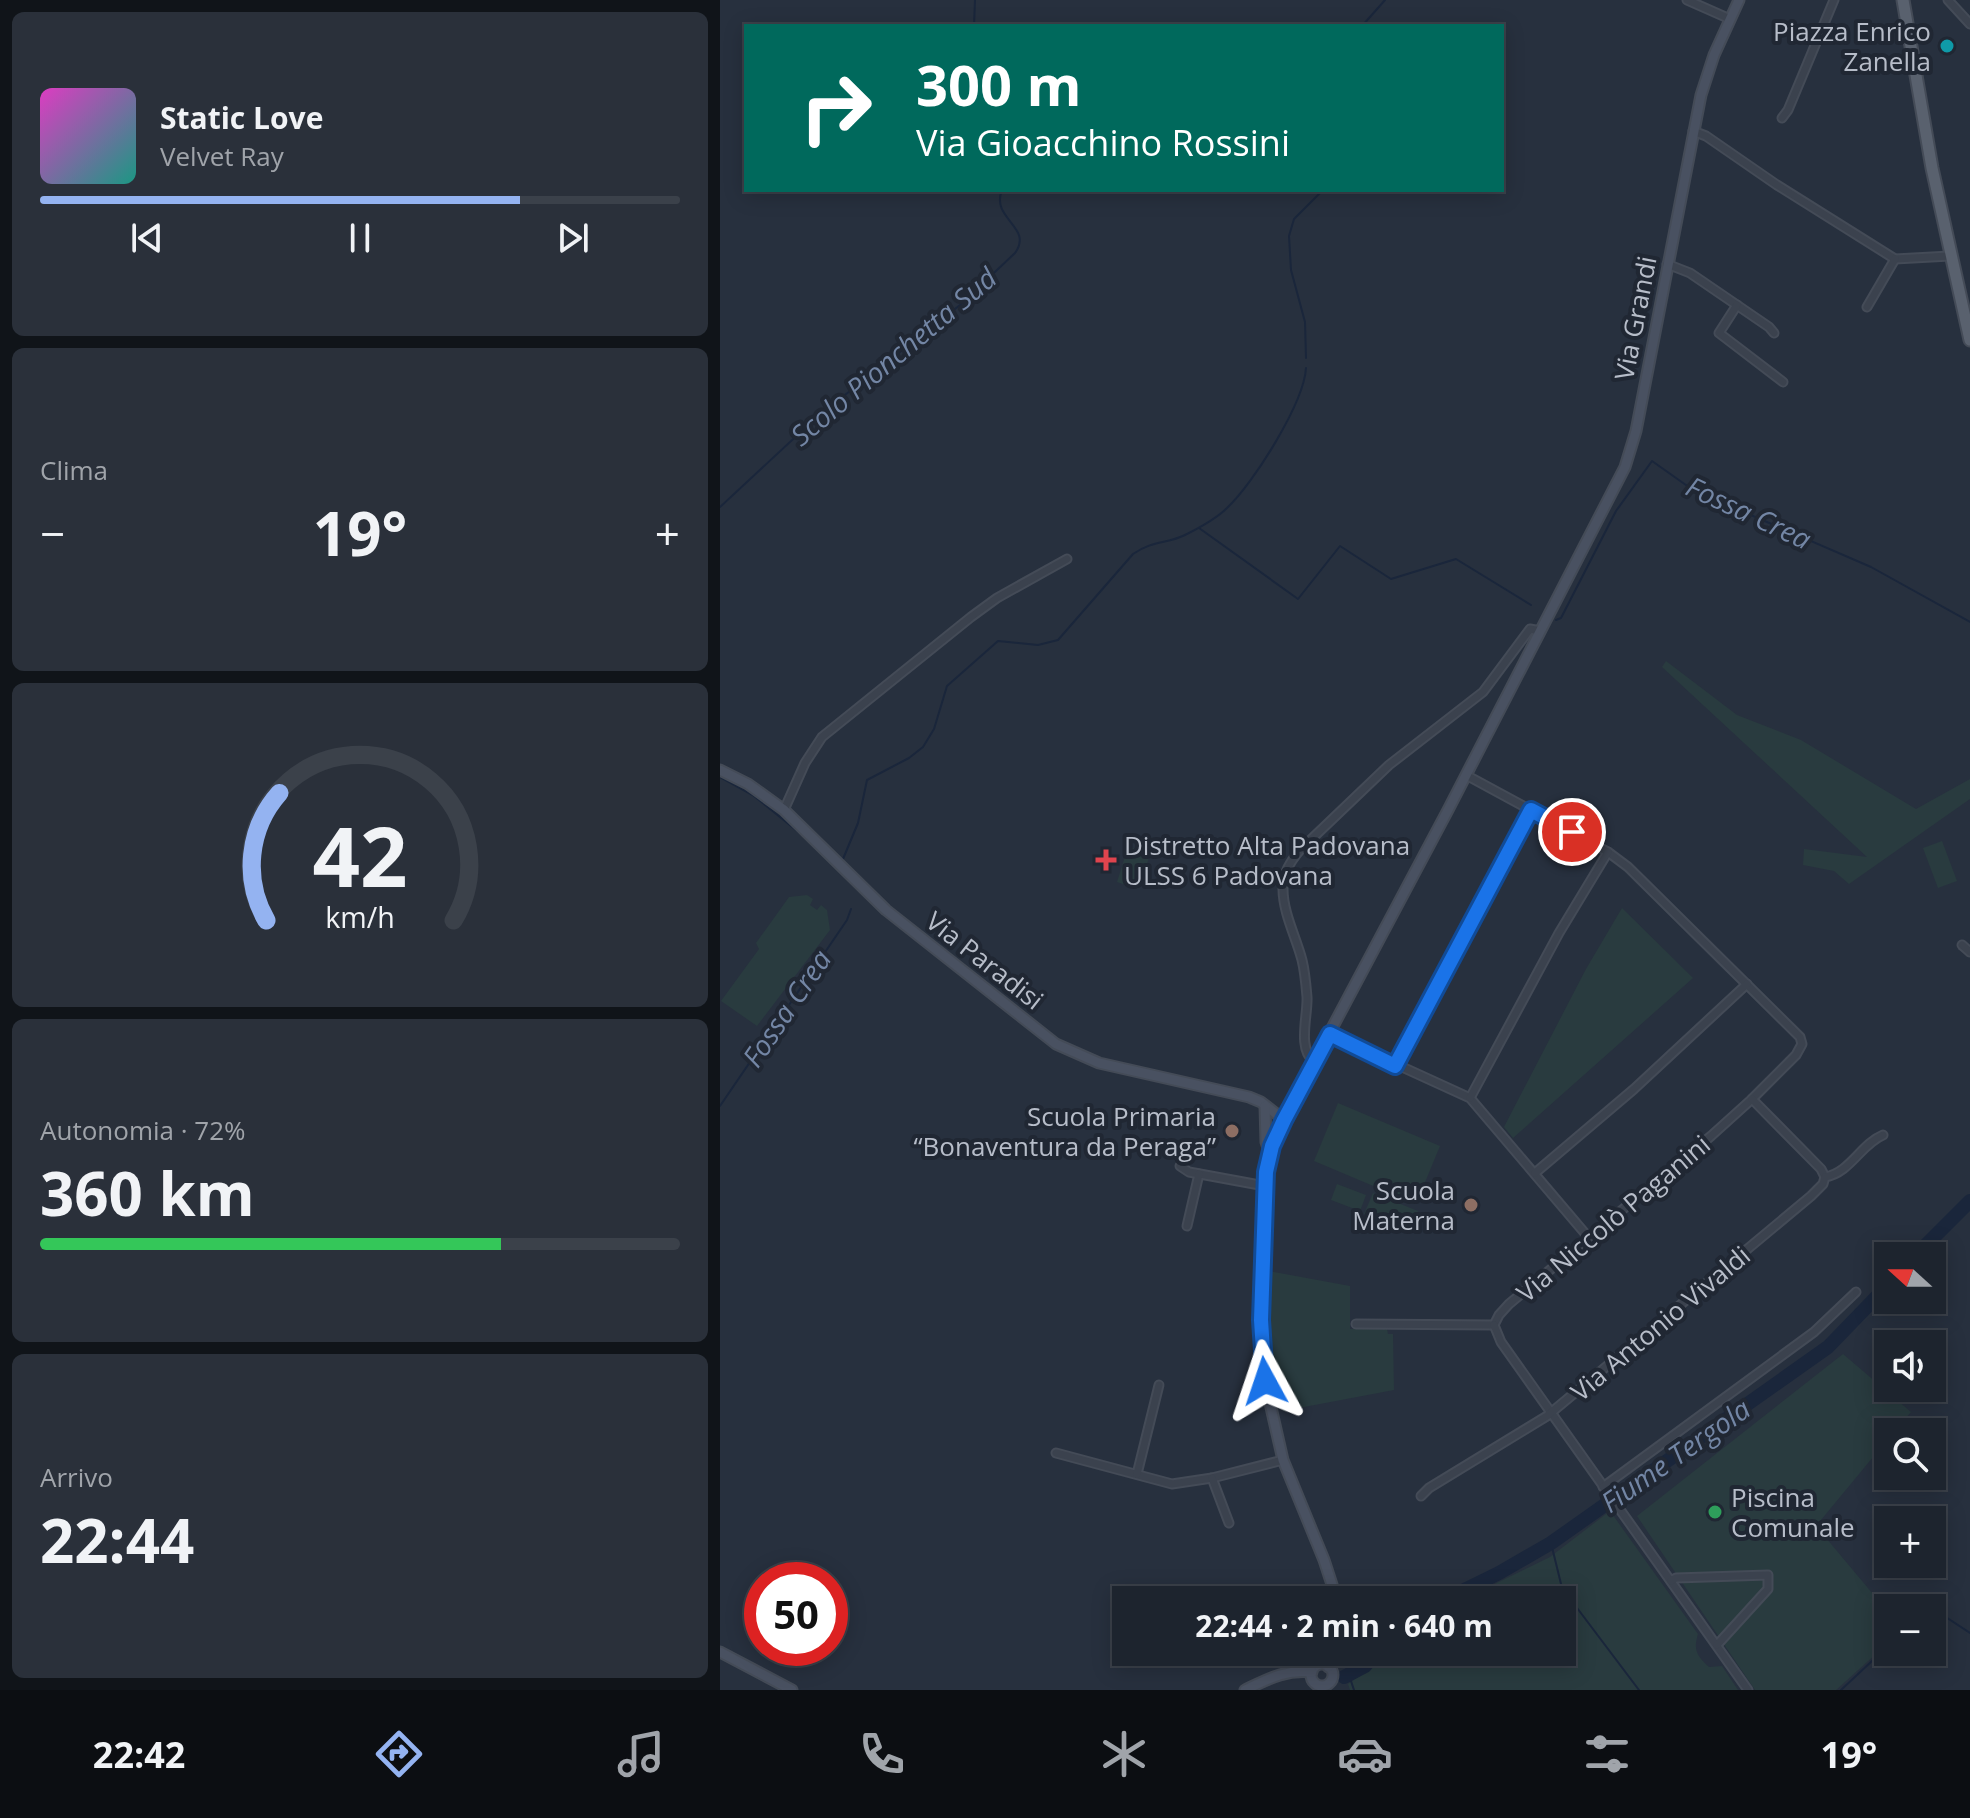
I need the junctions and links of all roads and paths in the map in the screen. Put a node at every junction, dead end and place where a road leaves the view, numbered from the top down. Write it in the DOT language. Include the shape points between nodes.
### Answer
graph roads {
  1 [pos="1687,0"];
  2 [pos="1739,0"];
  3 [pos="1834,0"];
  4 [pos="1903,0"];
  5 [pos="1948,0"];
  6 [pos="1730,19"];
  7 [pos="1970,24"];
  8 [pos="1782,118"];
  9 [pos="1693,131"];
  10 [pos="1950,256"];
  11 [pos="1895,259"];
  12 [pos="1667,264"];
  13 [pos="1737,305"];
  14 [pos="1867,307"];
  15 [pos="1774,333"];
  16 [pos="1970,340"];
  17 [pos="1783,382"];
  18 [pos="1067,559"];
  19 [pos="1541,631"];
  20 [pos="720,770"];
  21 [pos="1466,775"];
  22 [pos="784,810"];
  23 [pos="1531,810"];
  24 [pos="1608,852"];
  25 [pos="1962,945"];
  26 [pos="1970,952"];
  27 [pos="1747,984"];
  28 [pos="1330,1034"];
  29 [pos="1314,1062"];
  30 [pos="1395,1066"];
  31 [pos="1470,1098"];
  32 [pos="1752,1099"];
  33 [pos="1265,1106"];
  34 [pos="1284,1120"];
  35 [pos="1883,1135"];
  36 [pos="1270,1154"];
  37 [pos="1180,1166"];
  38 [pos="1535,1173"];
  39 [pos="1199,1174"];
  40 [pos="1825,1177"];
  41 [pos="1265,1186"];
  42 [pos="1187,1226"];
  43 [pos="1589,1238"];
  44 [pos="1856,1292"];
  45 [pos="1356,1324"];
  46 [pos="1494,1325"];
  47 [pos="1159,1385"];
  48 [pos="1551,1413"];
  49 [pos="1056,1453"];
  50 [pos="1283,1460"];
  51 [pos="1137,1474"];
  52 [pos="1212,1478"];
  53 [pos="1605,1490"];
  54 [pos="1421,1496"];
  55 [pos="1229,1523"];
  56 [pos="1671,1581"];
  57 [pos="1332,1586"];
  58 [pos="1717,1645"];
  59 [pos="720,1652"];
  60 [pos="1328,1667"];
  61 [pos="1312,1672"];
  62 [pos="1332,1687"];
  63 [pos="792,1690"];
  64 [pos="1245,1690"];
  65 [pos="1748,1690"];
  1 -- 6 [label="street"];
  2 -- 6 [label="main road, Via Grandi"];
  3 -- 8 [label="street"];
  4 -- 10 [label="main road"];
  5 -- 7 [label="street"];
  6 -- 9 [label="main road, Via Grandi"];
  9 -- 11 [label="street"];
  9 -- 12 [label="main road, Via Grandi"];
  10 -- 11 [label="street"];
  10 -- 16 [label="main road"];
  11 -- 14 [label="street"];
  12 -- 13 [label="street"];
  12 -- 19 [label="main road, Via Grandi" via="1629,457"];
  13 -- 15 [label="street"];
  13 -- 17 [label="street" via="1719,333"];
  18 -- 22 [label="street" via="997,598 822,737"];
  19 -- 21 [label="main road, Via Grandi"];
  19 -- 29 [label="street" via="1530,629 1483,692 1382,771 1290,863 1283,899 1305,975 1305,1047"];
  20 -- 22 [label="main road, Via Paradisi"];
  21 -- 23 [label="street"];
  21 -- 28 [label="main road, Via Grandi"];
  22 -- 33 [label="main road, Via Paradisi" via="886,910 1056,1044 1099,1063 1239,1094"];
  23 -- 24 [label="street"];
  23 -- 30 [label="street"];
  24 -- 27 [label="street"];
  24 -- 31 [label="street"];
  25 -- 26 [label="street"];
  27 -- 32 [label="street, Via Niccolò Paganini" via="1802,1044"];
  27 -- 38 [label="street"];
  28 -- 29 [label="main road, Via Grandi"];
  28 -- 30 [label="street"];
  29 -- 34 [label="main road, Via Grandi"];
  30 -- 31 [label="street"];
  31 -- 38 [label="street"];
  32 -- 40 [label="street"];
  32 -- 43 [label="street, Via Niccolò Paganini"];
  33 -- 34 [label="main road, Via Paradisi"];
  33 -- 36 [label="main road"];
  34 -- 36 [label="main road, Via Grandi"];
  35 -- 40 [label="street, Via Antonio Vivaldi" via="1836,1174"];
  36 -- 41 [label="main road"];
  37 -- 39 [label="street"];
  38 -- 43 [label="street"];
  39 -- 41 [label="street"];
  39 -- 42 [label="street"];
  40 -- 48 [label="street, Via Antonio Vivaldi" via="1811,1196"];
  41 -- 50 [label="main road" via="1262,1354"];
  43 -- 46 [label="street, Via Niccolò Paganini" via="1503,1310"];
  44 -- 53 [label="street" via="1814,1332"];
  45 -- 46 [label="street, Via Niccolò Paganini"];
  46 -- 48 [label="street" via="1497,1337"];
  47 -- 51 [label="street"];
  48 -- 53 [label="street"];
  48 -- 54 [label="street, Via Antonio Vivaldi"];
  49 -- 51 [label="street"];
  50 -- 52 [label="street"];
  50 -- 57 [label="main road"];
  51 -- 52 [label="street" via="1172,1484"];
  52 -- 55 [label="street"];
  53 -- 56 [label="street"];
  56 -- 58 [label="street"];
  56 -- 58 [label="street" via="1768,1575 1768,1589"];
  58 -- 65 [label="street"];
  59 -- 63 [label="main road"];
  60 -- 61 [label="main road" via="1319,1665"];
  60 -- 62 [label="main road"];
  61 -- 62 [label="main road" via="1315,1684"];
  61 -- 64 [label="main road" via="1281,1673"];
}
